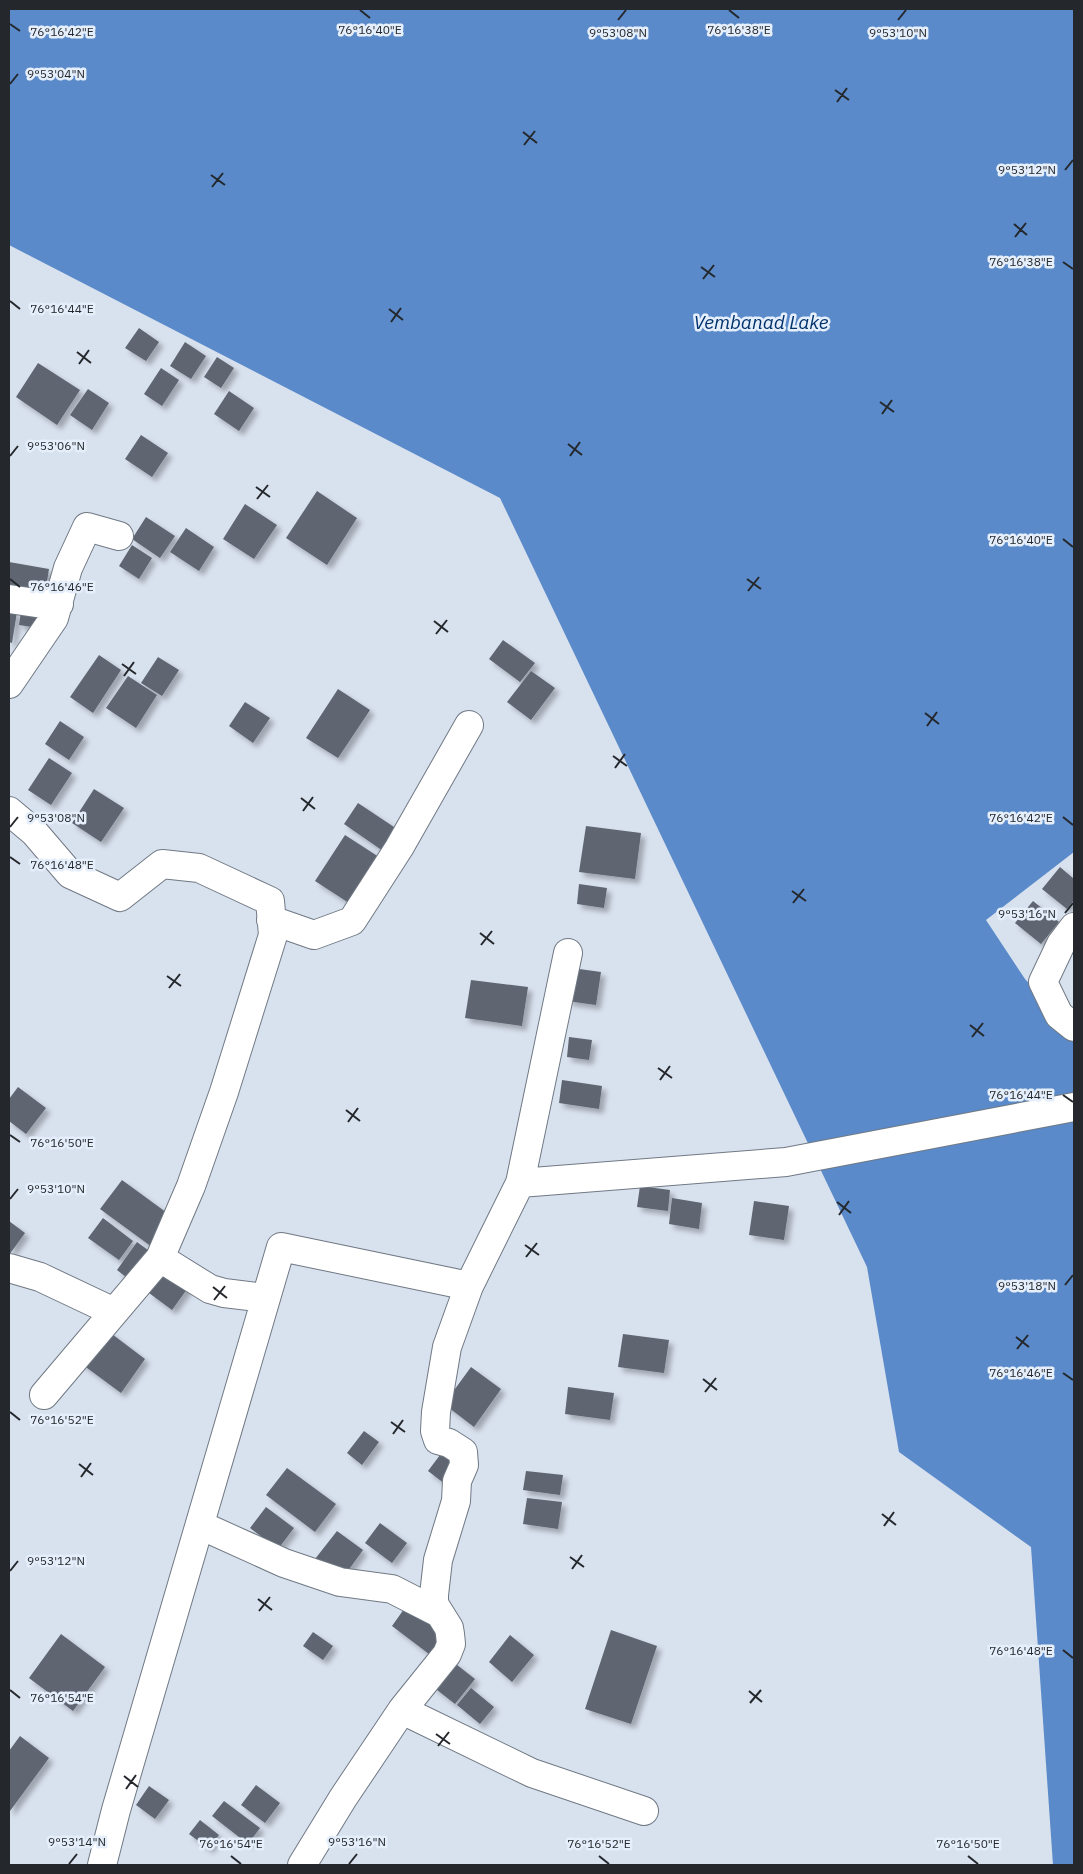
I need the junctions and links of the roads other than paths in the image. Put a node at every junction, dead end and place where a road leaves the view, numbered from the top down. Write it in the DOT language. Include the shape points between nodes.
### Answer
graph roads {
  1 [pos="119,536"];
  2 [pos="9,599"];
  3 [pos="59,604"];
  4 [pos="9,684"];
  5 [pos="469,725"];
  6 [pos="9,811"];
  7 [pos="272,920"];
  8 [pos="1074,927"];
  9 [pos="568,953"];
  10 [pos="1074,1027"];
  11 [pos="1074,1107"];
  12 [pos="520,1183"];
  13 [pos="160,1258"];
  14 [pos="9,1268"];
  15 [pos="469,1286"];
  16 [pos="266,1298"];
  17 [pos="114,1312"];
  18 [pos="44,1395"];
  19 [pos="200,1525"];
  20 [pos="440,1612"];
  21 [pos="402,1710"];
  22 [pos="644,1811"];
  23 [pos="102,1865"];
  24 [pos="302,1865"];
  1 -- 3 [label="street" via="87,527 68,568"];
  2 -- 3 [label="street"];
  3 -- 4 [label="street" via="54,618"];
  5 -- 7 [label="street" via="399,848 352,921 314,935"];
  6 -- 7 [label="street" via="34,832 70,874 120,897 162,864 199,868 270,901"];
  7 -- 13 [label="street" via="273,935 224,1092 191,1186"];
  8 -- 10 [label="street" via="1061,944 1043,982 1059,1015"];
  9 -- 12 [label="street"];
  11 -- 12 [label="street" via="786,1162"];
  12 -- 15 [label="street"];
  13 -- 16 [label="street" via="210,1289"];
  13 -- 17 [label="street"];
  14 -- 17 [label="street" via="40,1277"];
  15 -- 16 [label="street" via="281,1247"];
  15 -- 20 [label="street" via="447,1347 436,1412 438,1440 463,1452 464,1465 457,1481 456,1501 438,1560 434,1604"];
  16 -- 19 [label="street"];
  17 -- 18 [label="street"];
  19 -- 20 [label="street" via="284,1563 340,1582 392,1589"];
  19 -- 23 [label="street"];
  20 -- 21 [label="street" via="450,1634 448,1654"];
  21 -- 22 [label="street" via="532,1773"];
  21 -- 24 [label="street"];
}
